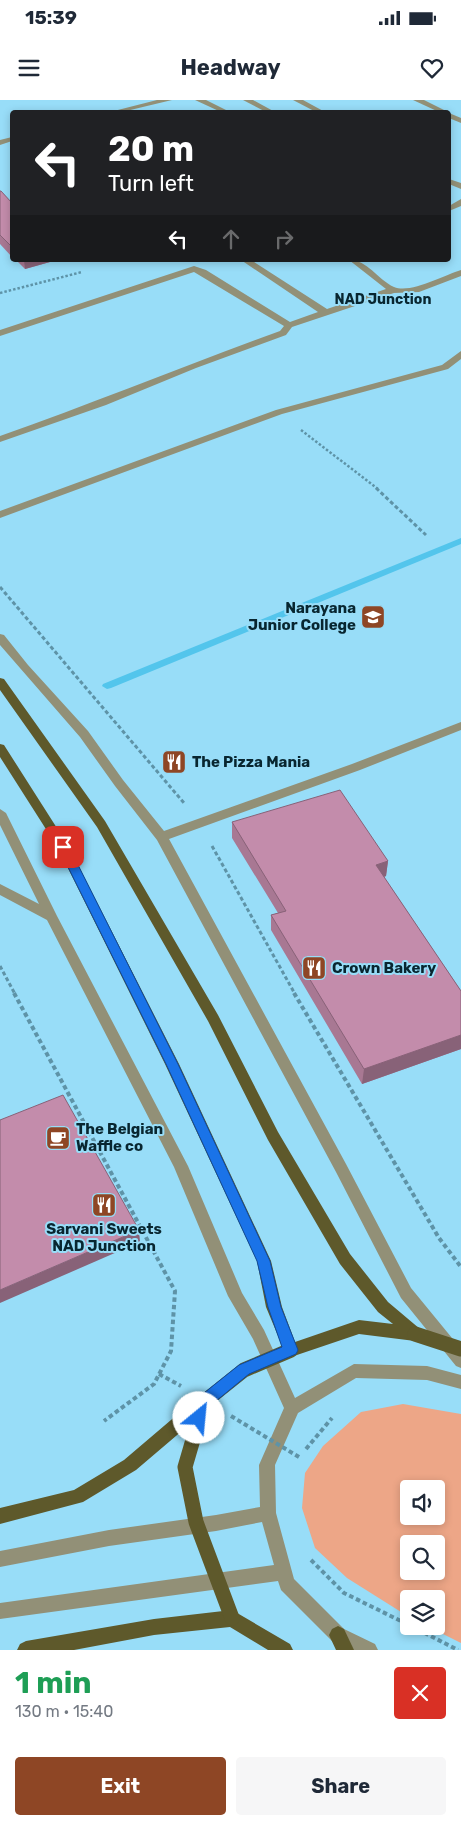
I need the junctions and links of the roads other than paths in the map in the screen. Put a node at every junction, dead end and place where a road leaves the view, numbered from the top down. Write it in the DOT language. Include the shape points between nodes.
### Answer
graph roads {
  1 [pos="168,100"];
  2 [pos="199,100"];
  3 [pos="247,100"];
  4 [pos="297,100"];
  5 [pos="417,100"];
  6 [pos="123,110"];
  7 [pos="222,110"];
  8 [pos="267,110"];
  9 [pos="317,110"];
  10 [pos="440,110"];
  11 [pos="248,262"];
  12 [pos="356,262"];
  13 [pos="461,273"];
  14 [pos="393,290"];
  15 [pos="326,313"];
  16 [pos="289,325"];
  17 [pos="0,333"];
  18 [pos="461,354"];
  19 [pos="461,362"];
  20 [pos="444,367"];
  21 [pos="461,367"];
  22 [pos="1,436"];
  23 [pos="0,515"];
  24 [pos="0,638"];
  25 [pos="0,682"];
  26 [pos="461,726"];
  27 [pos="0,748"];
  28 [pos="0,814"];
  29 [pos="162,838"];
  30 [pos="0,889"];
  31 [pos="51,916"];
  32 [pos="415,1334"];
  33 [pos="461,1349"];
  34 [pos="291,1350"];
  35 [pos="461,1361"];
  36 [pos="461,1382"];
  37 [pos="204,1402"];
  38 [pos="292,1408"];
  39 [pos="268,1513"];
  40 [pos="0,1516"];
  41 [pos="0,1559"];
  42 [pos="283,1572"];
  43 [pos="0,1611"];
  44 [pos="232,1618"];
  45 [pos="342,1642"];
  46 [pos="26,1650"];
  47 [pos="284,1650"];
  48 [pos="369,1650"];
  1 -- 6 [label="street"];
  2 -- 7 [label="street"];
  3 -- 8 [label="street"];
  4 -- 9 [label="street"];
  5 -- 10 [label="street"];
  11 -- 15 [label="street"];
  12 -- 14 [label="street"];
  13 -- 14 [label="street" via="419,289"];
  14 -- 15 [label="street"];
  15 -- 16 [label="street"];
  16 -- 17 [label="street" via="194,269"];
  16 -- 22 [label="street" via="283,333 103,403"];
  18 -- 20 [label="street"];
  19 -- 20 [label="street"];
  20 -- 21 [label="street"];
  20 -- 23 [label="street" via="279,412"];
  24 -- 29 [label="street" via="84,734"];
  25 -- 32 [label="main road" via="102,824 213,1019 273,1136 345,1259 383,1307"];
  26 -- 29 [label="street"];
  27 -- 34 [label="main road" via="63,847 172,1064 264,1261 274,1307"];
  28 -- 31 [label="street"];
  29 -- 35 [label="street" via="406,1293"];
  30 -- 31 [label="street"];
  31 -- 38 [label="street" via="181,1166 236,1296 259,1335"];
  32 -- 33 [label="main road, bridge"];
  32 -- 34 [label="main road" via="360,1327"];
  34 -- 37 [label="main road, bridge" via="244,1370"];
  36 -- 38 [label="street" via="427,1373 354,1371"];
  37 -- 40 [label="main road" via="130,1465 76,1497"];
  37 -- 44 [label="main road, bridge" via="185,1467 196,1522"];
  38 -- 39 [label="street" via="267,1465"];
  39 -- 41 [label="street"];
  39 -- 42 [label="street"];
  42 -- 43 [label="street"];
  42 -- 45 [label="street" via="287,1584"];
  44 -- 46 [label="main road" via="154,1627"];
  44 -- 47 [label="main road"];
  45 -- 48 [label="street"];
}
